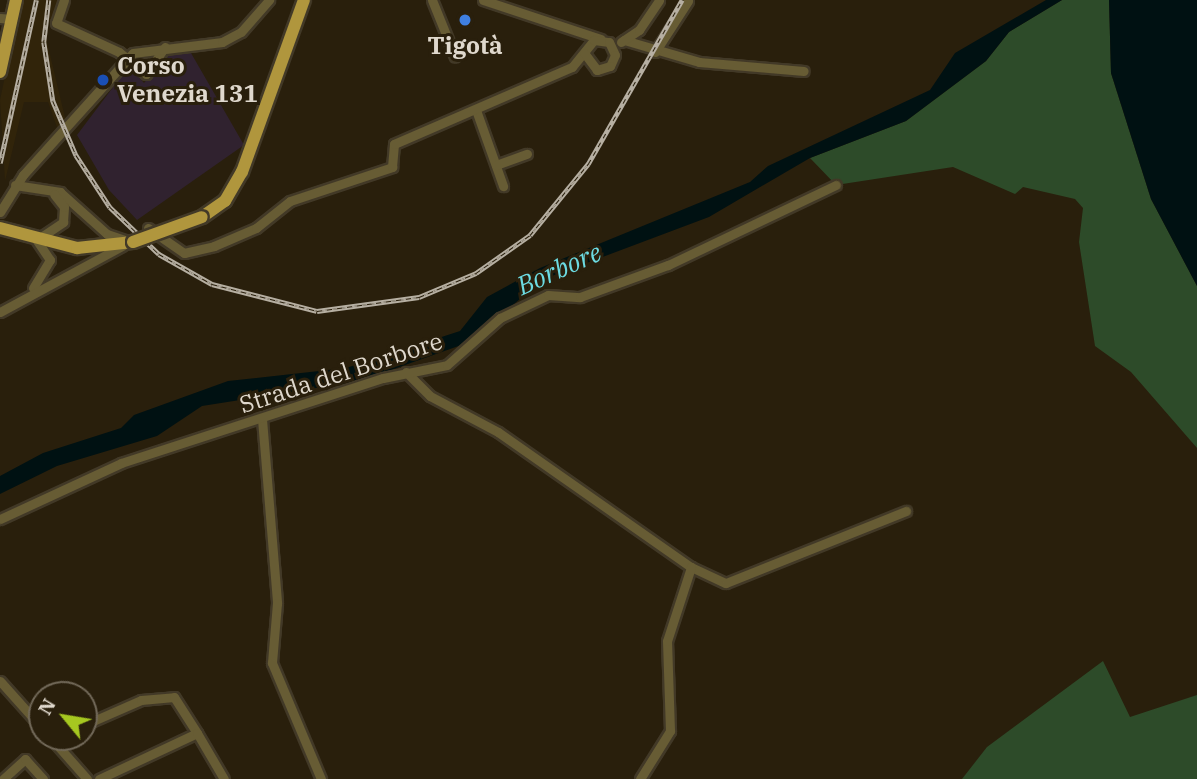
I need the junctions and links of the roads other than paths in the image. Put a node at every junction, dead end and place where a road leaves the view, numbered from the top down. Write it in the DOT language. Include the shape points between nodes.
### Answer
graph roads {
  1 [pos="16,0"];
  2 [pos="64,0"];
  3 [pos="269,0"];
  4 [pos="304,0"];
  5 [pos="432,0"];
  6 [pos="483,0"];
  7 [pos="657,1"];
  8 [pos="688,1"];
  9 [pos="6,18"];
  10 [pos="580,33"];
  11 [pos="604,40"];
  12 [pos="624,41"];
  13 [pos="165,47"];
  14 [pos="585,50"];
  15 [pos="655,52"];
  16 [pos="455,57"];
  17 [pos="127,58"];
  18 [pos="614,58"];
  19 [pos="572,67"];
  20 [pos="593,68"];
  21 [pos="804,71"];
  22 [pos="0,72"];
  23 [pos="476,110"];
  24 [pos="527,154"];
  25 [pos="496,165"];
  26 [pos="15,185"];
  27 [pos="836,185"];
  28 [pos="503,186"];
  29 [pos="47,188"];
  30 [pos="0,212"];
  31 [pos="0,228"];
  32 [pos="148,228"];
  33 [pos="34,238"];
  34 [pos="133,242"];
  35 [pos="25,296"];
  36 [pos="0,312"];
  37 [pos="406,372"];
  38 [pos="262,419"];
  39 [pos="906,511"];
  40 [pos="0,519"];
  41 [pos="691,567"];
  42 [pos="0,681"];
  43 [pos="28,713"];
  44 [pos="98,719"];
  45 [pos="197,733"];
  46 [pos="63,751"];
  47 [pos="2,779"];
  48 [pos="43,779"];
  49 [pos="87,779"];
  50 [pos="99,779"];
  51 [pos="224,779"];
  52 [pos="321,779"];
  53 [pos="640,779"];
  1 -- 9 [label="main road"];
  2 -- 17 [label="street" via="56,23"];
  3 -- 13 [label="street" via="231,38"];
  4 -- 34 [label="main road, bridge" via="243,172 225,201 202,217"];
  5 -- 16 [label="street"];
  6 -- 10 [label="street"];
  7 -- 12 [label="street"];
  8 -- 15 [label="street"];
  9 -- 22 [label="main road"];
  10 -- 11 [label="street"];
  10 -- 14 [label="street"];
  11 -- 12 [label="street"];
  11 -- 14 [label="street"];
  11 -- 18 [label="street"];
  12 -- 15 [label="street"];
  12 -- 18 [label="street"];
  13 -- 17 [label="street"];
  13 -- 17 [label="street" via="146,74"];
  14 -- 19 [label="street"];
  14 -- 20 [label="street"];
  15 -- 21 [label="street"];
  17 -- 26 [label="street"];
  18 -- 20 [label="street" via="606,68"];
  19 -- 20 [label="street"];
  19 -- 23 [label="street"];
  23 -- 25 [label="street"];
  23 -- 32 [label="street" via="394,144 392,167 290,201 256,228 200,251 184,253"];
  24 -- 25 [label="street"];
  25 -- 28 [label="street"];
  26 -- 29 [label="street"];
  26 -- 30 [label="street"];
  27 -- 37 [label="street, Strada del Borbore" via="667,265 580,297 548,295 500,318 447,365"];
  29 -- 33 [label="street" via="64,207 62,222"];
  29 -- 34 [label="street" via="113,238"];
  31 -- 33 [label="main road"];
  33 -- 34 [label="main road" via="88,248"];
  33 -- 35 [label="street" via="49,266"];
  34 -- 35 [label="street"];
  35 -- 36 [label="street"];
  37 -- 38 [label="street, Strada del Borbore"];
  37 -- 41 [label="street" via="430,396 498,432"];
  38 -- 40 [label="street, Strada del Borbore" via="121,463"];
  38 -- 52 [label="street" via="277,603 272,663"];
  39 -- 41 [label="street" via="726,583"];
  41 -- 53 [label="street" via="667,641 670,731"];
  42 -- 43 [label="street"];
  44 -- 45 [label="street" via="141,700 174,697"];
  45 -- 50 [label="street"];
  45 -- 51 [label="street"];
  46 -- 49 [label="street"];
  47 -- 48 [label="street" via="25,759"];
}
